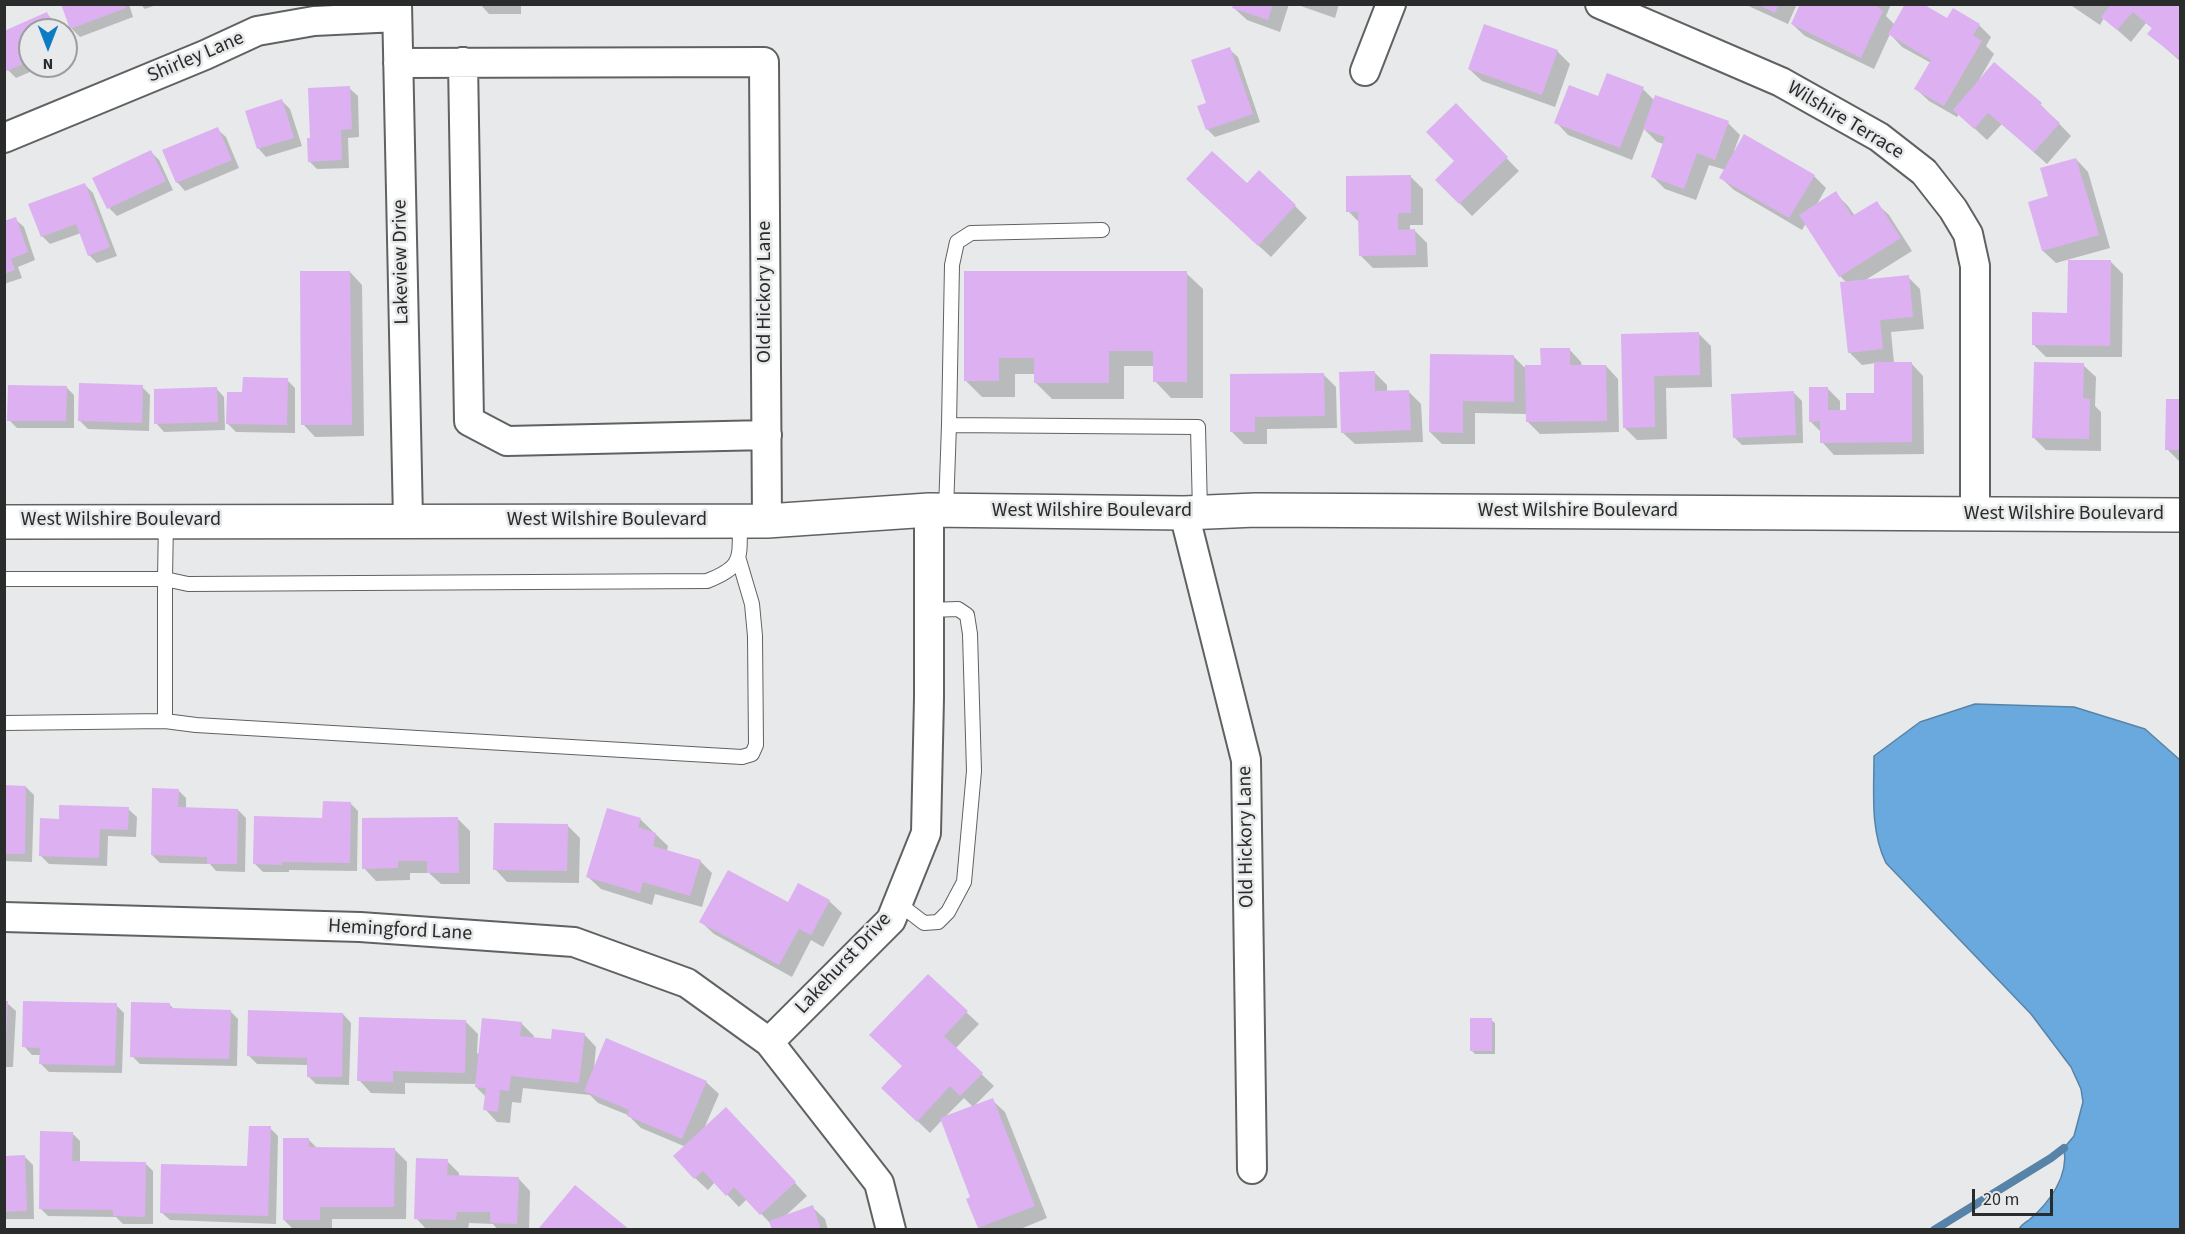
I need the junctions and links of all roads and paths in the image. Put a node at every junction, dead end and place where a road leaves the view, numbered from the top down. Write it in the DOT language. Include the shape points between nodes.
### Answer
graph roads {
  1 [pos="1391,4"];
  2 [pos="1600,4"];
  3 [pos="397,11"];
  4 [pos="463,62"];
  5 [pos="398,63"];
  6 [pos="1365,71"];
  7 [pos="4,138"];
  8 [pos="1102,230"];
  9 [pos="949,424"];
  10 [pos="767,435"];
  11 [pos="937,510"];
  12 [pos="1192,513"];
  13 [pos="1975,515"];
  14 [pos="2181,515"];
  15 [pos="408,520"];
  16 [pos="166,521"];
  17 [pos="754,521"];
  18 [pos="4,522"];
  19 [pos="739,560"];
  20 [pos="4,579"];
  21 [pos="165,579"];
  22 [pos="929,610"];
  23 [pos="165,721"];
  24 [pos="4,723"];
  25 [pos="898,903"];
  26 [pos="4,917"];
  27 [pos="769,1042"];
  28 [pos="1252,1169"];
  29 [pos="891,1230"];
  1 -- 6 [label="street"];
  2 -- 13 [label="street, Wilshire Terrace" via="1781,82 1879,137 1924,172 1953,209 1968,234 1975,266"];
  3 -- 5 [label="street, Lakeview Drive"];
  3 -- 7 [label="street, Shirley Lane" via="257,31"];
  4 -- 5 [label="street"];
  4 -- 10 [label="street" via="469,421 507,441"];
  4 -- 10 [label="street, Old Hickory Lane" via="764,62"];
  5 -- 15 [label="street, Lakeview Drive"];
  8 -- 9 [label="lane" via="971,233 957,243 952,265"];
  9 -- 11 [label="lane"];
  9 -- 12 [label="lane" via="1198,427"];
  10 -- 17 [label="street, Old Hickory Lane"];
  11 -- 12 [label="street, West Wilshire Boulevard"];
  11 -- 17 [label="street, West Wilshire Boulevard"];
  11 -- 22 [label="street, Lakehurst Drive"];
  12 -- 13 [label="street, West Wilshire Boulevard" via="1256,510"];
  12 -- 28 [label="street, Old Hickory Lane" via="1246,759"];
  13 -- 14 [label="street, West Wilshire Boulevard"];
  15 -- 16 [label="street, West Wilshire Boulevard"];
  15 -- 17 [label="street, West Wilshire Boulevard"];
  16 -- 18 [label="street, West Wilshire Boulevard"];
  16 -- 21 [label="lane"];
  17 -- 19 [label="lane"];
  19 -- 21 [label="lane" via="728,573 707,582 188,584"];
  19 -- 23 [label="lane" via="752,604 755,636 756,745 752,754 742,757"];
  20 -- 21 [label="lane"];
  21 -- 23 [label="lane"];
  22 -- 25 [label="street, Lakehurst Drive" via="926,833"];
  22 -- 25 [label="lane" via="958,609 967,615 970,634 974,771 964,882 938,922 924,923"];
  23 -- 24 [label="lane"];
  25 -- 27 [label="street, Lakehurst Drive" via="891,921"];
  26 -- 27 [label="street, Hemingford Lane" via="360,927 574,942 687,983"];
  27 -- 29 [label="street" via="879,1183"];
}
